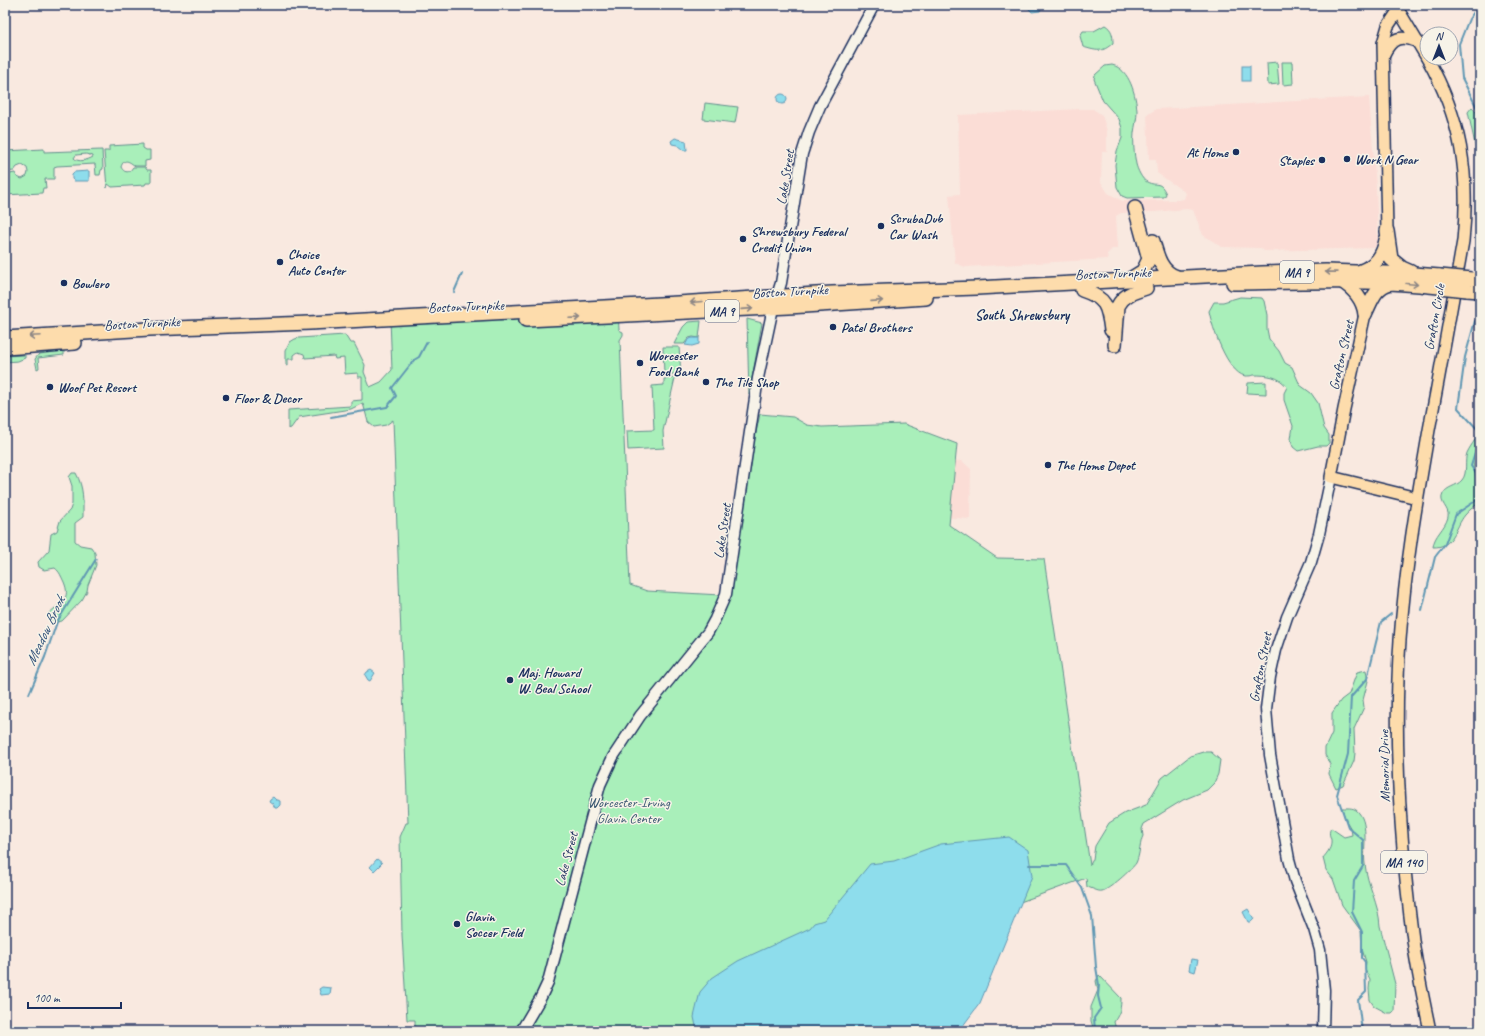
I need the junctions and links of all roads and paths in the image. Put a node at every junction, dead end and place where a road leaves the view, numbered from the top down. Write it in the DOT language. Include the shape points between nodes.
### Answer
graph roads {
  1 [pos="874,5"];
  2 [pos="1397,8"];
  3 [pos="1418,42"];
  4 [pos="1383,56"];
  5 [pos="1431,66"];
  6 [pos="1387,230"];
  7 [pos="1359,272"];
  8 [pos="1414,274"];
  9 [pos="1177,277"];
  10 [pos="1128,280"];
  11 [pos="1341,281"];
  12 [pos="1440,281"];
  13 [pos="1392,283"];
  14 [pos="1473,283"];
  15 [pos="1146,288"];
  16 [pos="1082,290"];
  17 [pos="1480,291"];
  18 [pos="775,302"];
  19 [pos="1365,314"];
  20 [pos="5,338"];
  21 [pos="5,348"];
  22 [pos="1331,477"];
  23 [pos="1417,498"];
  24 [pos="521,1031"];
  25 [pos="1324,1031"];
  26 [pos="1430,1031"];
  1 -- 18 [label="street, Lake Street" via="820,106 805,143 798,171 782,283"];
  2 -- 3 [label="main road, Grafton Circle / MA 140"];
  2 -- 4 [label="main road" via="1385,32"];
  3 -- 4 [label="main road" via="1407,38 1394,40"];
  4 -- 6 [label="main road"];
  5 -- 23 [label="main road, Grafton Circle / MA 140" via="1444,90 1459,139 1466,179 1466,219"];
  6 -- 7 [label="highway" via="1384,250 1379,260"];
  6 -- 8 [label="highway" via="1391,259"];
  7 -- 8 [label="highway, Boston Turnpike / MA 9"];
  7 -- 9 [label="highway, Boston Turnpike / MA 9, one-way"];
  8 -- 12 [label="highway, Boston Turnpike / MA 9"];
  9 -- 10 [label="highway, Boston Turnpike / MA 9"];
  9 -- 10 [label="highway" via="1166,271 1159,260 1140,208 1149,259 1143,271"];
  10 -- 18 [label="highway, Boston Turnpike / MA 9"];
  11 -- 13 [label="highway, Boston Turnpike / MA 9"];
  11 -- 15 [label="highway, Boston Turnpike / MA 9"];
  11 -- 19 [label="highway" via="1359,297"];
  13 -- 12 [label="highway, Boston Turnpike / MA 9, one-way"];
  12 -- 14 [label="highway, Boston Turnpike / MA 9, bridge"];
  13 -- 19 [label="highway" via="1378,289"];
  14 -- 17 [label="highway, Boston Turnpike / MA 9"];
  15 -- 16 [label="highway, Boston Turnpike / MA 9"];
  15 -- 16 [label="highway" via="1128,295 1118,306 1115,345 1106,304 1092,293"];
  18 -- 16 [label="highway, Boston Turnpike / MA 9, one-way"];
  18 -- 20 [label="highway, Boston Turnpike / MA 9, one-way" via="678,304"];
  21 -- 18 [label="highway, Boston Turnpike / MA 9, one-way" via="402,325 595,318"];
  18 -- 24 [label="street, Lake Street" via="758,378 726,594 708,632 640,716 613,757 600,786 548,982"];
  19 -- 22 [label="main road, Grafton Street"];
  22 -- 23 [label="main road"];
  22 -- 25 [label="street, Grafton Street" via="1311,562 1276,650 1266,710 1270,755 1289,859 1320,950 1324,990"];
  23 -- 26 [label="main road, Memorial Drive / MA 140" via="1400,641 1398,766 1405,872 1413,942"];
}
